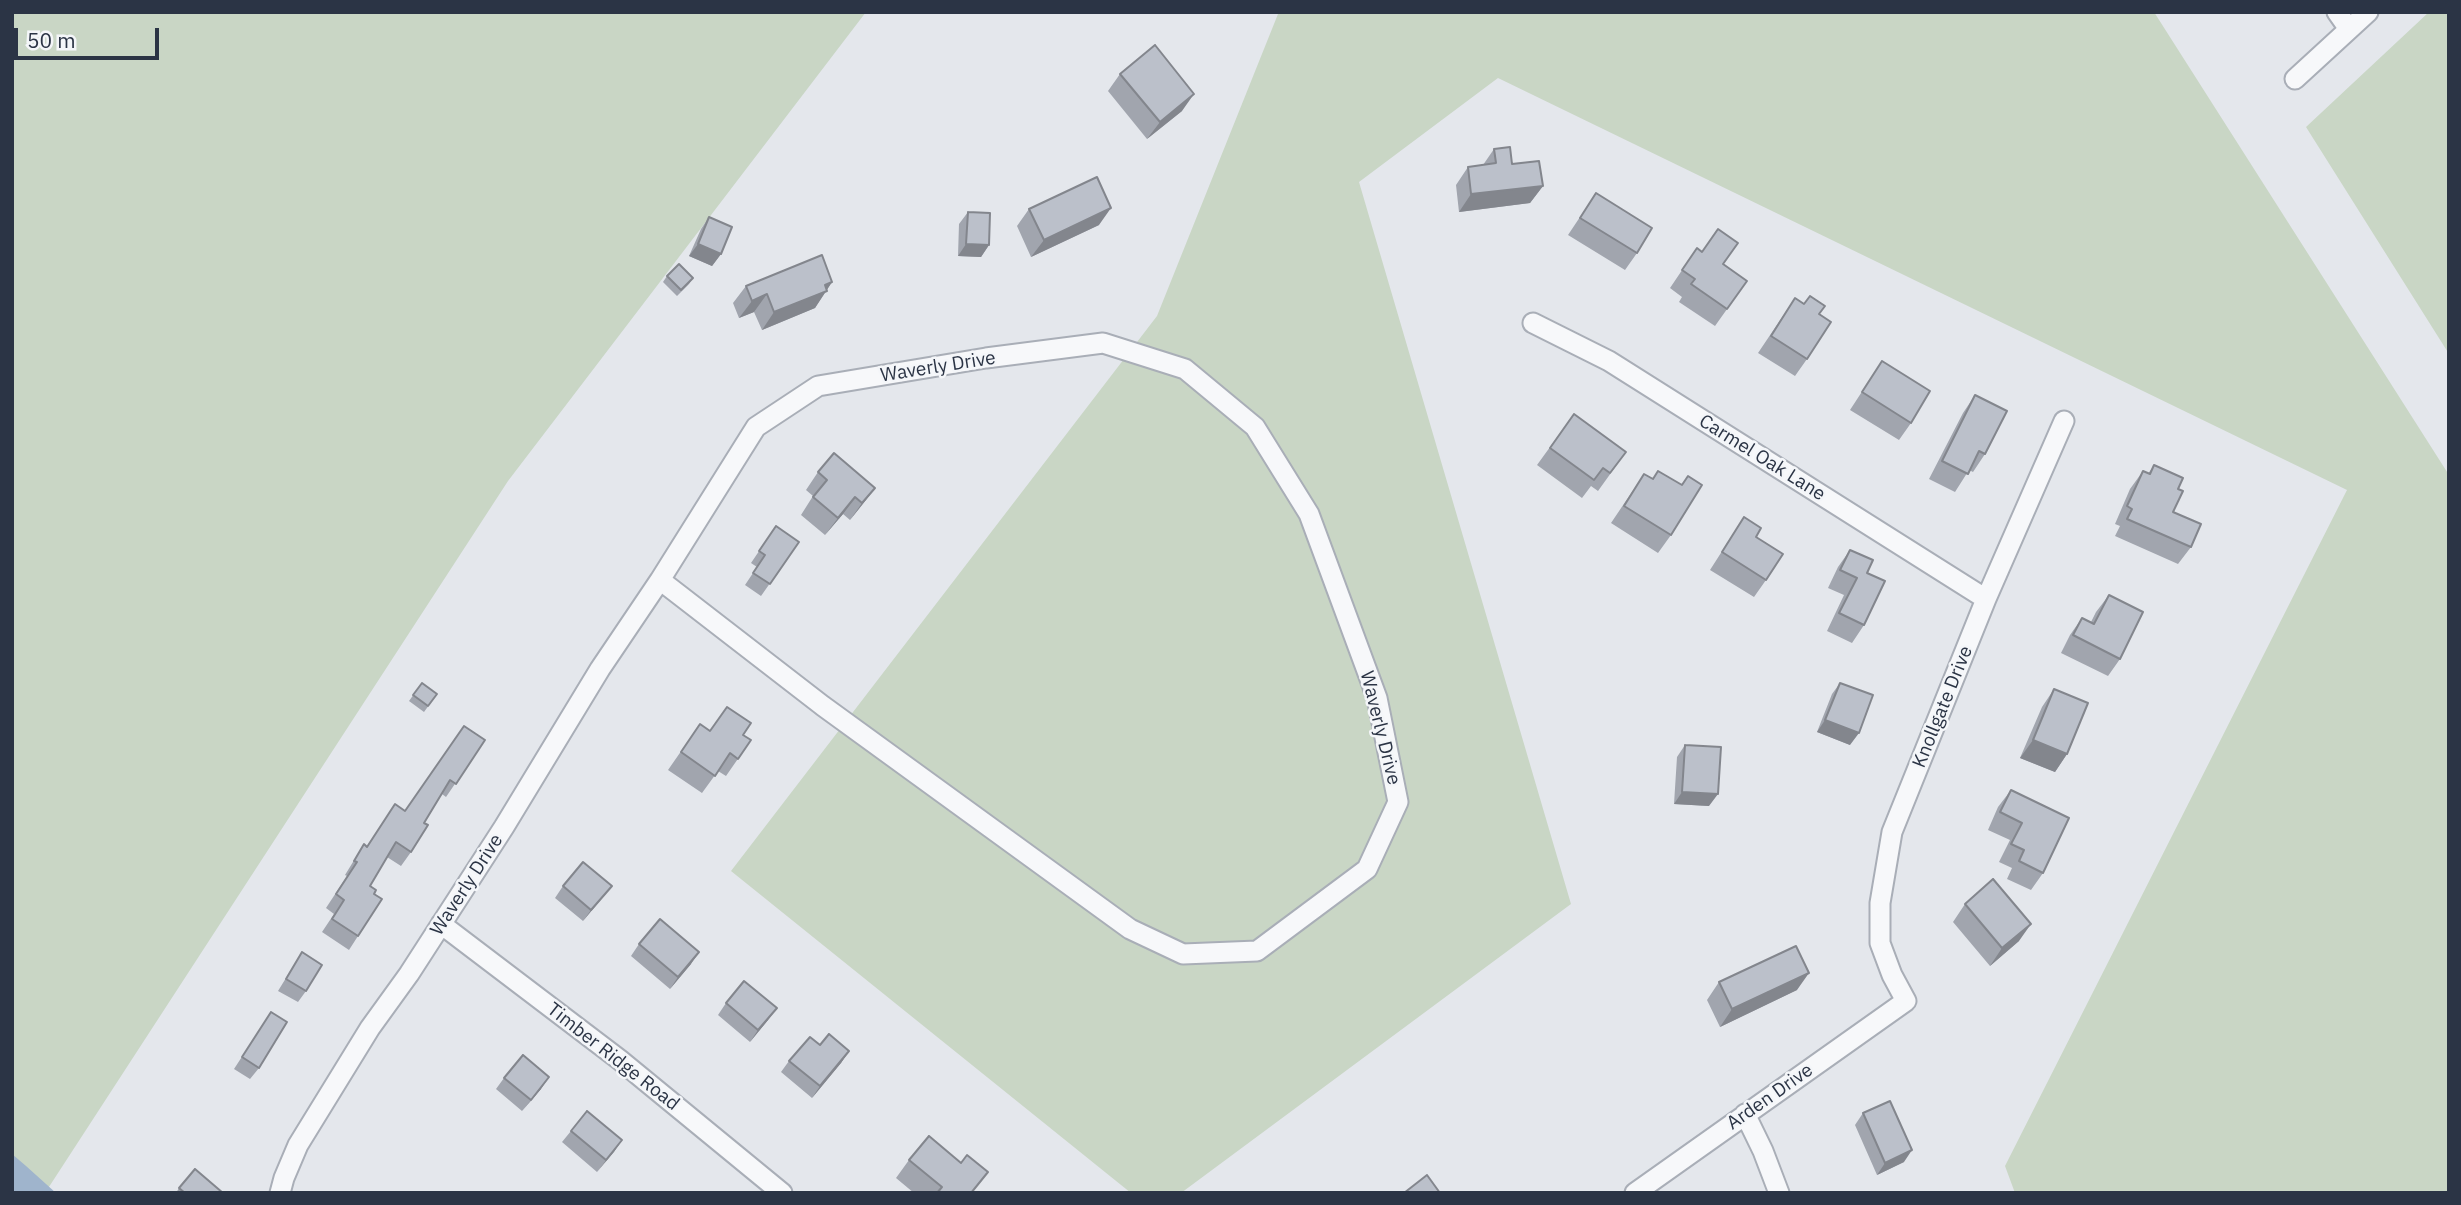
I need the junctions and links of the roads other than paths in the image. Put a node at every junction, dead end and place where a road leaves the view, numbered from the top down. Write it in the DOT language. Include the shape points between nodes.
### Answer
graph roads {
  1 [pos="2337,12"];
  2 [pos="2368,12"];
  3 [pos="2349,29"];
  4 [pos="2295,79"];
  5 [pos="1533,323"];
  6 [pos="2064,421"];
  7 [pos="660,580"];
  8 [pos="1986,598"];
  9 [pos="441,924"];
  10 [pos="1906,1001"];
  11 [pos="1745,1114"];
  12 [pos="280,1193"];
  13 [pos="782,1193"];
  14 [pos="1634,1193"];
  15 [pos="1779,1193"];
  1 -- 3 [label="street"];
  2 -- 3 [label="street"];
  3 -- 4 [label="street"];
  5 -- 8 [label="street, Carmel Oak Lane" via="1609,361"];
  6 -- 8 [label="street, Knollgate Drive"];
  7 -- 7 [label="street, Waverly Drive" via="756,427 818,386 1102,343 1185,369 1255,428 1309,514 1377,698 1398,802 1367,869 1257,951 1183,954 1130,929 823,706"];
  7 -- 9 [label="street, Waverly Drive"];
  8 -- 10 [label="street, Knollgate Drive" via="1890,842 1880,943"];
  9 -- 12 [label="street, Waverly Drive" via="298,1145"];
  9 -- 13 [label="street, Timber Ridge Road" via="620,1060"];
  10 -- 11 [label="street, Arden Drive"];
  11 -- 14 [label="street, Arden Drive"];
  11 -- 15 [label="street"];
}
